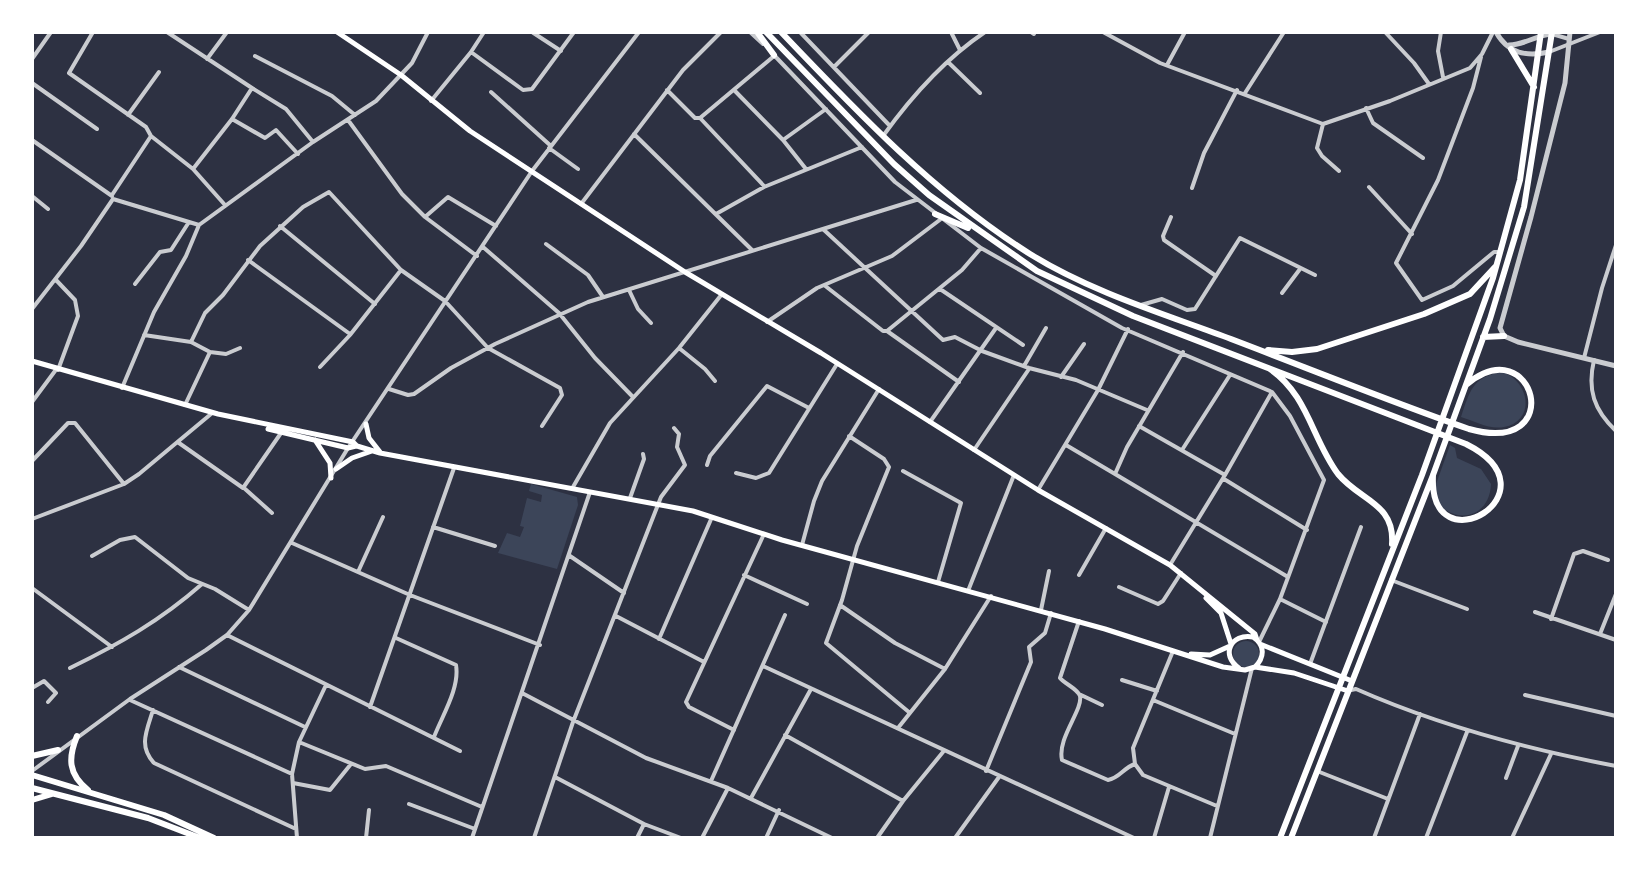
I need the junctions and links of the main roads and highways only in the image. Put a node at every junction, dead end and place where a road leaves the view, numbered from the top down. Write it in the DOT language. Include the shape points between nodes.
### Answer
graph roads {
  1 [pos="337,32"];
  2 [pos="757,32"];
  3 [pos="766,32"];
  4 [pos="781,32"];
  5 [pos="1552,33"];
  6 [pos="1540,34"];
  7 [pos="1510,47"];
  8 [pos="774,55"];
  9 [pos="818,71"];
  10 [pos="811,79"];
  11 [pos="1534,87"];
  12 [pos="938,216"];
  13 [pos="979,232"];
  14 [pos="1497,265"];
  15 [pos="1504,336"];
  16 [pos="1483,337"];
  17 [pos="1253,347"];
  18 [pos="1245,357"];
  19 [pos="32,363"];
  20 [pos="1261,363"];
  21 [pos="56,370"];
  22 [pos="1466,385"];
  23 [pos="158,399"];
  24 [pos="366,424"];
  25 [pos="315,439"];
  26 [pos="353,445"];
  27 [pos="372,451"];
  28 [pos="380,453"];
  29 [pos="336,469"];
  30 [pos="1433,475"];
  31 [pos="331,478"];
  32 [pos="1391,552"];
  33 [pos="1195,585"];
  34 [pos="1259,642"];
  35 [pos="1230,645"];
  36 [pos="1182,654"];
  37 [pos="1254,668"];
  38 [pos="1241,669"];
  39 [pos="1343,677"];
  40 [pos="1352,681"];
  41 [pos="1339,688"];
  42 [pos="1352,690"];
  43 [pos="77,736"];
  44 [pos="58,750"];
  45 [pos="32,756"];
  46 [pos="32,773"];
  47 [pos="32,788"];
  48 [pos="90,792"];
  49 [pos="55,793"];
  50 [pos="32,800"];
  51 [pos="200,838"];
  52 [pos="214,838"];
  53 [pos="1280,838"];
  54 [pos="1291,838"];
  1 -- 33 [label="main road" via="470,131 685,272"];
  2 -- 8 [label="main road"];
  3 -- 10 [label="main road"];
  4 -- 9 [label="main road"];
  5 -- 16 [label="main road" via="1524,207"];
  6 -- 11 [label="main road"];
  7 -- 11 [label="main road"];
  9 -- 10 [label="main road"];
  9 -- 17 [label="main road" via="930,180 1031,254 1141,305"];
  10 -- 13 [label="main road" via="894,164"];
  11 -- 14 [label="main road" via="1520,180"];
  12 -- 13 [label="main road"];
  13 -- 18 [label="main road" via="1081,293"];
  14 -- 17 [label="main road" via="1470,294 1424,314 1317,349"];
  14 -- 32 [label="main road"];
  15 -- 16 [label="main road"];
  16 -- 22 [label="main road"];
  17 -- 18 [label="main road"];
  17 -- 22 [label="main road" via="1487,434 1507,434 1525,422 1531,393 1505,370 1481,373"];
  18 -- 20 [label="main road"];
  19 -- 21 [label="main road"];
  20 -- 30 [label="main road" via="1466,444 1482,453 1498,473 1500,488 1490,510 1463,520 1439,508"];
  20 -- 32 [label="main road" via="1293,390 1346,483 1388,515"];
  21 -- 23 [label="main road"];
  21 -- 23 [label="main road"];
  22 -- 30 [label="main road"];
  23 -- 25 [label="main road"];
  23 -- 26 [label="main road"];
  24 -- 28 [label="main road"];
  25 -- 26 [label="main road"];
  25 -- 31 [label="main road" via="330,463"];
  26 -- 27 [label="main road"];
  27 -- 28 [label="main road"];
  27 -- 29 [label="main road"];
  28 -- 36 [label="main road" via="712,517"];
  30 -- 40 [label="main road"];
  32 -- 39 [label="main road"];
  33 -- 34 [label="main road"];
  33 -- 35 [label="main road" via="1221,613"];
  34 -- 35 [label="main road" via="1243,636"];
  34 -- 37 [label="main road" via="1262,657"];
  34 -- 39 [label="main road"];
  35 -- 36 [label="main road" via="1210,655"];
  35 -- 38 [label="main road" via="1230,660"];
  36 -- 38 [label="main road"];
  37 -- 38 [label="main road"];
  37 -- 41 [label="main road" via="1294,673"];
  39 -- 40 [label="main road"];
  39 -- 41 [label="main road"];
  40 -- 42 [label="main road"];
  41 -- 42 [label="main road"];
  41 -- 53 [label="main road"];
  42 -- 54 [label="main road"];
  43 -- 48 [label="main road" via="71,764"];
  44 -- 45 [label="main road"];
  46 -- 48 [label="main road"];
  47 -- 49 [label="main road"];
  48 -- 52 [label="main road" via="164,815"];
  49 -- 50 [label="main road"];
  49 -- 51 [label="main road"];
}
